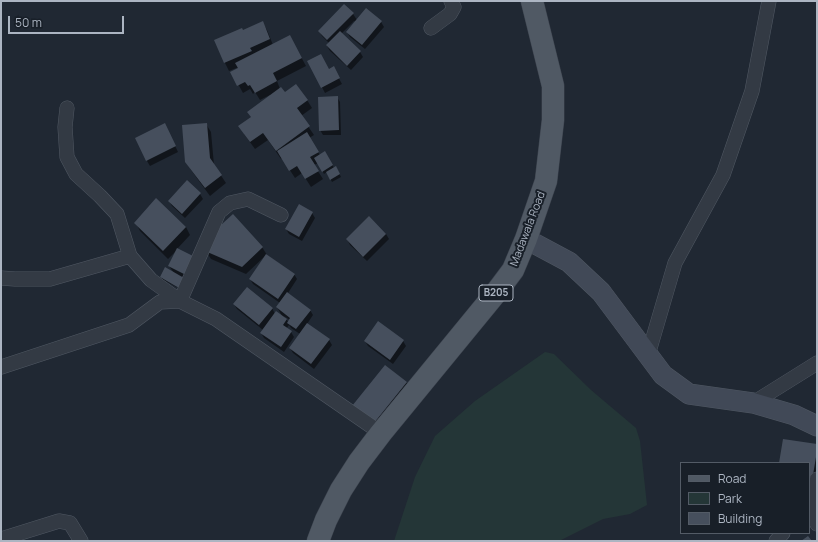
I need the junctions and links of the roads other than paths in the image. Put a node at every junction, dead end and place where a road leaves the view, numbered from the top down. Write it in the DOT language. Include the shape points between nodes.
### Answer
graph roads {
  1 [pos="451,1"];
  2 [pos="532,1"];
  3 [pos="769,1"];
  4 [pos="431,28"];
  5 [pos="68,108"];
  6 [pos="281,215"];
  7 [pos="526,239"];
  8 [pos="130,256"];
  9 [pos="1,278"];
  10 [pos="180,301"];
  11 [pos="648,355"];
  12 [pos="817,363"];
  13 [pos="1,367"];
  14 [pos="753,403"];
  15 [pos="817,426"];
  16 [pos="381,433"];
  17 [pos="817,479"];
  18 [pos="813,520"];
  19 [pos="2,540"];
  20 [pos="81,541"];
  21 [pos="318,541"];
  1 -- 4 [label="street" via="454,7 450,14"];
  2 -- 7 [label="main road, Madawala Road / B205" via="554,86 546,181"];
  3 -- 11 [label="street" via="752,91 723,176 676,263"];
  5 -- 8 [label="street" via="65,128 67,157 76,174 117,214"];
  6 -- 10 [label="street" via="248,199 230,202 219,212"];
  7 -- 11 [label="main road" via="569,262 601,292"];
  7 -- 16 [label="main road, Madawala Road / B205" via="513,270"];
  8 -- 9 [label="street" via="50,279"];
  8 -- 10 [label="street" via="151,280"];
  10 -- 13 [label="street" via="160,302 129,324"];
  10 -- 16 [label="street" via="216,319"];
  11 -- 14 [label="main road" via="663,375 689,394"];
  12 -- 14 [label="street"];
  14 -- 15 [label="main road" via="794,415"];
  16 -- 21 [label="main road, Madawala Road / B205" via="341,490"];
  17 -- 18 [label="street"];
  19 -- 20 [label="street" via="59,522 70,523"];
}
